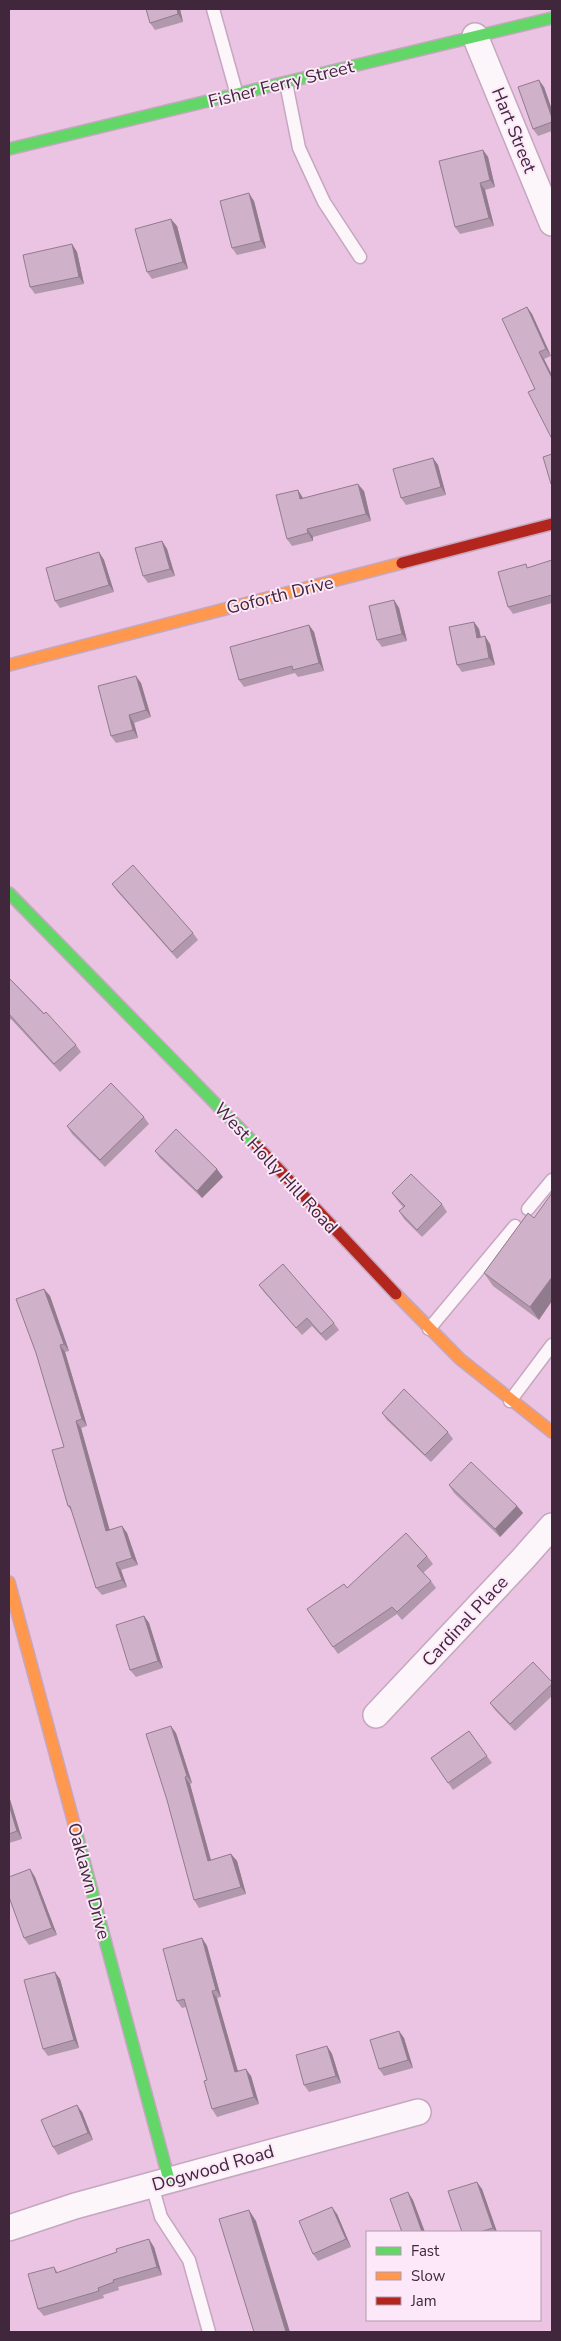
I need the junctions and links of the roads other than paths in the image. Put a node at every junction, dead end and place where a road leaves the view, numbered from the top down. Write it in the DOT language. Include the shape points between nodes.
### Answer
graph roads {
  1 [pos="213,9"];
  2 [pos="551,15"];
  3 [pos="475,36"];
  4 [pos="286,83"];
  5 [pos="237,95"];
  6 [pos="9,149"];
  7 [pos="552,223"];
  8 [pos="360,257"];
  9 [pos="552,524"];
  10 [pos="9,665"];
  11 [pos="9,894"];
  12 [pos="552,1180"];
  13 [pos="528,1209"];
  14 [pos="515,1226"];
  15 [pos="429,1329"];
  16 [pos="552,1345"];
  17 [pos="510,1400"];
  18 [pos="552,1432"];
  19 [pos="552,1526"];
  20 [pos="9,1582"];
  21 [pos="376,1715"];
  22 [pos="418,2112"];
  23 [pos="160,2183"];
  24 [pos="9,2228"];
  25 [pos="209,2332"];
  1 -- 5 [label="lane"];
  2 -- 3 [label="street, Fisher Ferry Street"];
  3 -- 4 [label="street, Fisher Ferry Street"];
  3 -- 7 [label="street, Hart Street"];
  4 -- 5 [label="street, Fisher Ferry Street"];
  4 -- 8 [label="lane" via="299,148 324,202"];
  5 -- 6 [label="street, Fisher Ferry Street"];
  9 -- 10 [label="street, Goforth Drive"];
  11 -- 15 [label="street, West Holly Hill Road" via="207,1093"];
  12 -- 13 [label="lane"];
  14 -- 15 [label="lane"];
  15 -- 17 [label="street, West Holly Hill Road"];
  16 -- 17 [label="lane"];
  17 -- 18 [label="street, West Holly Hill Road"];
  19 -- 21 [label="street, Cardinal Place"];
  20 -- 23 [label="street, Oaklawn Drive"];
  22 -- 23 [label="street, Dogwood Road"];
  23 -- 24 [label="street, Dogwood Road"];
  23 -- 25 [label="lane" via="161,2217 189,2260"];
}
